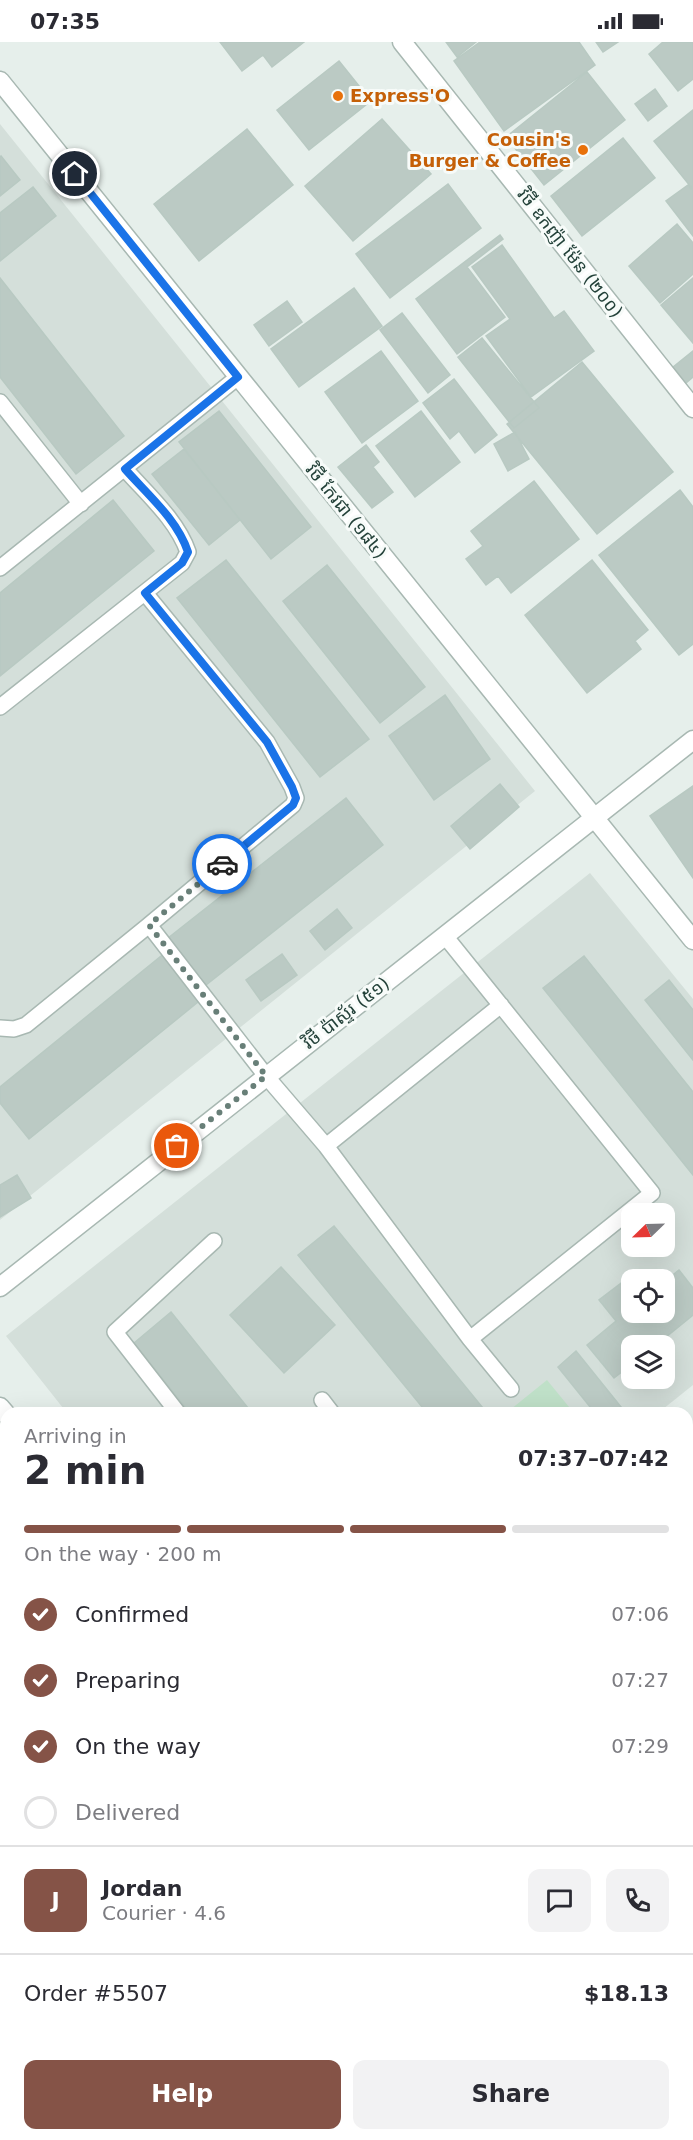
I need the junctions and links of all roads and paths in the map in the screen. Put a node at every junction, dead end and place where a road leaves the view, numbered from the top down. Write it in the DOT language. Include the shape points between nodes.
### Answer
graph roads {
  1 [pos="402,42"];
  2 [pos="0,81"];
  3 [pos="238,377"];
  4 [pos="0,402"];
  5 [pos="693,408"];
  6 [pos="125,469"];
  7 [pos="81,504"];
  8 [pos="0,568"];
  9 [pos="145,593"];
  10 [pos="0,708"];
  11 [pos="693,740"];
  12 [pos="594,819"];
  13 [pos="149,925"];
  14 [pos="445,936"];
  15 [pos="693,940"];
  16 [pos="501,1005"];
  17 [pos="0,1028"];
  18 [pos="266,1076"];
  19 [pos="326,1146"];
  20 [pos="214,1241"];
  21 [pos="0,1287"];
  22 [pos="471,1339"];
  23 [pos="511,1389"];
  24 [pos="322,1400"];
  25 [pos="173,1407"];
  26 [pos="328,1407"];
  1 -- 5 [label="street, វិថី ឧកញ៉ា ម៉ែន (២០០)"];
  2 -- 3 [label="street, វិថី កែវជា (១៨៤)"];
  3 -- 6 [label="lane"];
  3 -- 12 [label="street, វិថី កែវជា (១៨៤)"];
  4 -- 7 [label="lane"];
  6 -- 7 [label="lane"];
  6 -- 9 [label="lane" via="174,524 188,552 182,563"];
  7 -- 8 [label="lane"];
  9 -- 10 [label="lane"];
  9 -- 13 [label="lane" via="267,742 296,798 293,805"];
  11 -- 12 [label="street, វិថី ប៉ាស្ទ័រ (៥១)"];
  12 -- 14 [label="street, វិថី ប៉ាស្ទ័រ (៥១)"];
  12 -- 15 [label="street, វិថី កែវជា (១៨៤)"];
  13 -- 17 [label="lane" via="26,1025"];
  13 -- 18 [label="lane"];
  14 -- 16 [label="lane"];
  14 -- 18 [label="street, វិថី ប៉ាស្ទ័រ (៥១)"];
  16 -- 19 [label="lane"];
  16 -- 22 [label="lane" via="652,1192"];
  18 -- 19 [label="lane"];
  18 -- 21 [label="street, វិថី ប៉ាស្ទ័រ (៥១)"];
  19 -- 22 [label="lane"];
  20 -- 25 [label="lane" via="115,1332"];
  22 -- 23 [label="lane"];
  24 -- 26 [label="lane"];
}
